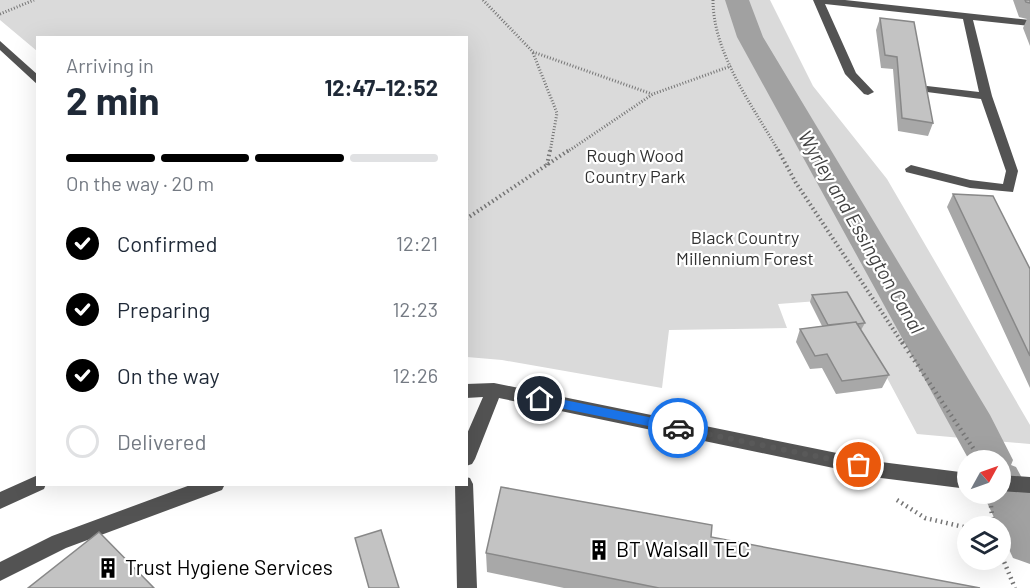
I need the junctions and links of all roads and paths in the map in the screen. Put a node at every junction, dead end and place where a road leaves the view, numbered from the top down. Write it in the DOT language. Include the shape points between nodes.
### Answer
graph roads {
  1 [pos="34,0"];
  2 [pos="483,0"];
  3 [pos="713,0"];
  4 [pos="818,0"];
  5 [pos="0,14"];
  6 [pos="968,19"];
  7 [pos="1030,23"];
  8 [pos="2,48"];
  9 [pos="533,52"];
  10 [pos="731,66"];
  11 [pos="36,80"];
  12 [pos="927,89"];
  13 [pos="868,92"];
  14 [pos="653,94"];
  15 [pos="986,96"];
  16 [pos="547,165"];
  17 [pos="911,169"];
  18 [pos="468,218"];
  19 [pos="494,390"];
  20 [pos="468,391"];
  21 [pos="975,450"];
  22 [pos="468,454"];
  23 [pos="957,480"];
  24 [pos="36,484"];
  25 [pos="1011,484"];
  26 [pos="1030,485"];
  27 [pos="211,486"];
  28 [pos="464,486"];
  29 [pos="888,494"];
  30 [pos="0,501"];
  31 [pos="957,525"];
  32 [pos="1008,570"];
  33 [pos="0,572"];
  34 [pos="467,588"];
  35 [pos="1015,588"];
  1 -- 5 [label="path"];
  2 -- 9 [label="path"];
  3 -- 10 [label="path" via="713,21"];
  4 -- 6 [label="street"];
  4 -- 13 [label="street" via="851,74"];
  6 -- 7 [label="street"];
  6 -- 15 [label="street"];
  8 -- 11 [label="street"];
  9 -- 14 [label="path"];
  9 -- 16 [label="path" via="557,113"];
  10 -- 14 [label="path"];
  10 -- 21 [label="path" via="796,183"];
  12 -- 15 [label="street"];
  14 -- 16 [label="path"];
  15 -- 17 [label="street" via="1012,171 1008,189"];
  16 -- 18 [label="path"];
  19 -- 20 [label="street"];
  19 -- 22 [label="street"];
  19 -- 23 [label="street" via="881,470"];
  24 -- 30 [label="street"];
  25 -- 26 [label="street"];
  27 -- 33 [label="street" via="59,542"];
  28 -- 34 [label="street"];
  29 -- 31 [label="path" via="925,518"];
  32 -- 35 [label="path"];
}
